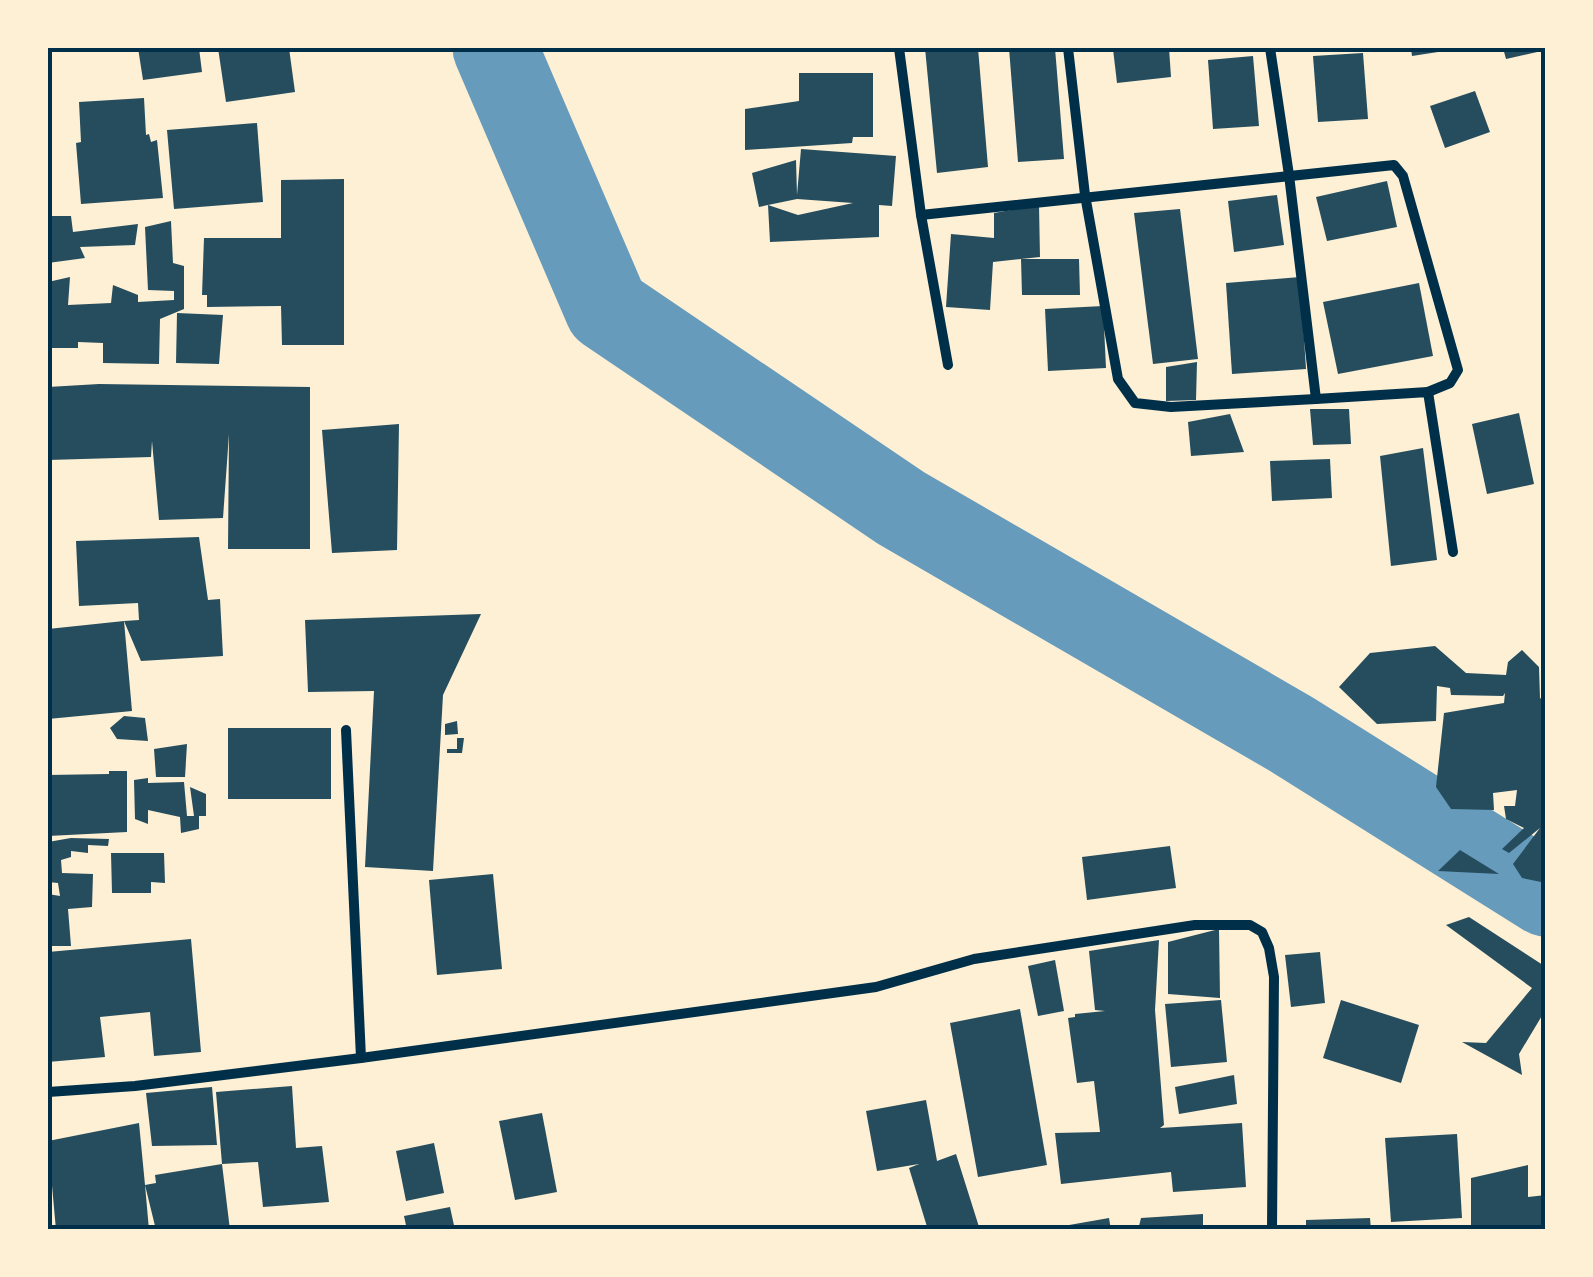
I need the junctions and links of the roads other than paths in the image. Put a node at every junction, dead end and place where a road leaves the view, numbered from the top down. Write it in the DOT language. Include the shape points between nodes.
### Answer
graph roads {
  1 [pos="899,48"];
  2 [pos="1068,48"];
  3 [pos="1270,48"];
  4 [pos="1289,175"];
  5 [pos="1085,195"];
  6 [pos="921,215"];
  7 [pos="948,365"];
  8 [pos="1428,392"];
  9 [pos="1316,399"];
  10 [pos="1453,552"];
  11 [pos="346,730"];
  12 [pos="361,1058"];
  13 [pos="48,1092"];
  14 [pos="1272,1230"];
  1 -- 6 [label="street"];
  2 -- 5 [label="street"];
  3 -- 4 [label="street"];
  4 -- 5 [label="street"];
  4 -- 8 [label="street" via="1394,165 1403,176 1458,370 1450,383"];
  4 -- 9 [label="street"];
  5 -- 6 [label="street"];
  5 -- 9 [label="street" via="1118,379 1135,403"];
  6 -- 7 [label="street"];
  8 -- 9 [label="street"];
  8 -- 10 [label="street"];
  11 -- 12 [label="street"];
  12 -- 13 [label="street"];
  12 -- 14 [label="street" via="876,987 974,959 1195,924 1250,925 1262,932 1274,977"];
}
